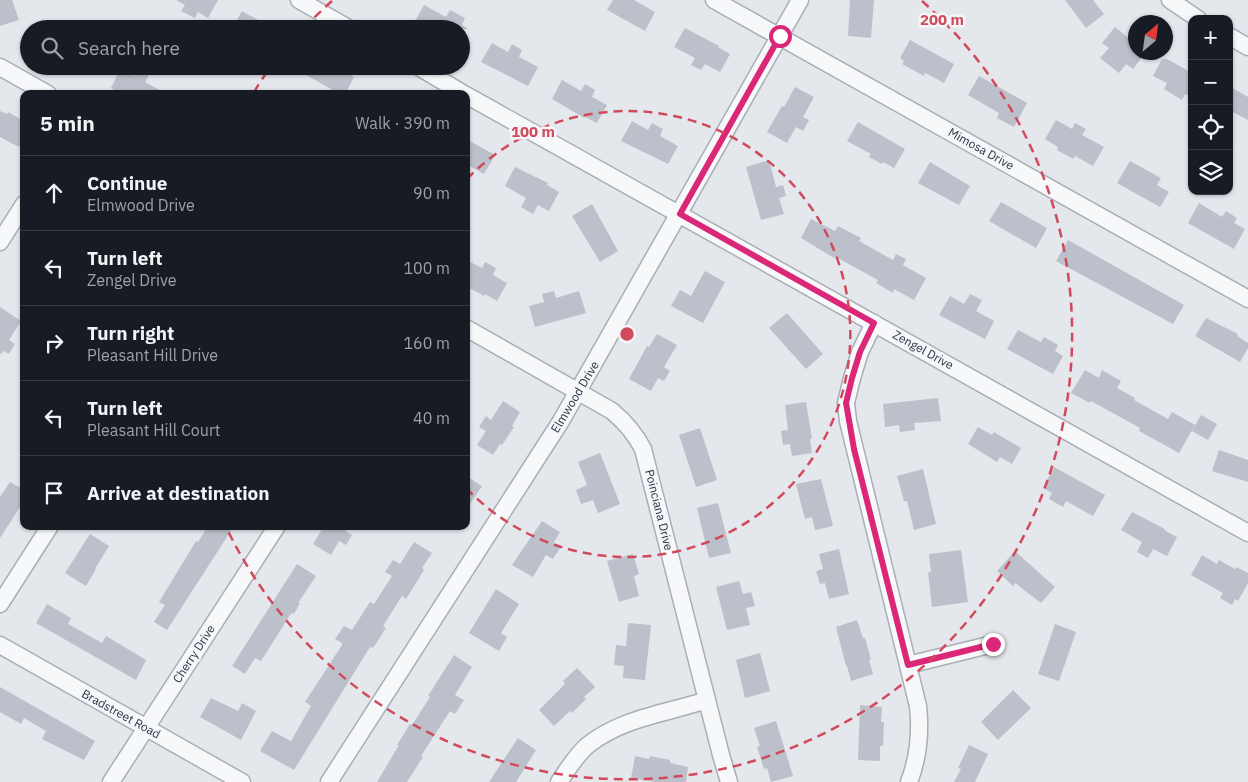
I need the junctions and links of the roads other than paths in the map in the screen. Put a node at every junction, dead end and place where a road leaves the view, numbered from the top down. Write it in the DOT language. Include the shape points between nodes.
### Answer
graph roads {
  1 [pos="299,0"];
  2 [pos="714,0"];
  3 [pos="800,0"];
  4 [pos="1170,0"];
  5 [pos="1192,15"];
  6 [pos="334,20"];
  7 [pos="780,36"];
  8 [pos="1233,38"];
  9 [pos="1248,47"];
  10 [pos="0,67"];
  11 [pos="432,75"];
  12 [pos="41,90"];
  13 [pos="458,90"];
  14 [pos="470,97"];
  15 [pos="20,210"];
  16 [pos="680,214"];
  17 [pos="0,242"];
  18 [pos="1248,299"];
  19 [pos="874,323"];
  20 [pos="470,330"];
  21 [pos="579,392"];
  22 [pos="47,530"];
  23 [pos="274,530"];
  24 [pos="1248,533"];
  25 [pos="0,604"];
  26 [pos="0,644"];
  27 [pos="993,644"];
  28 [pos="908,665"];
  29 [pos="707,700"];
  30 [pos="146,728"];
  31 [pos="111,782"];
  32 [pos="242,782"];
  33 [pos="329,782"];
  34 [pos="559,782"];
  35 [pos="729,782"];
  36 [pos="909,782"];
  1 -- 6 [label="street"];
  2 -- 7 [label="street, Mimosa Drive"];
  3 -- 7 [label="street, Elmwood Drive"];
  4 -- 5 [label="street"];
  7 -- 16 [label="street, Elmwood Drive"];
  7 -- 18 [label="street, Mimosa Drive"];
  8 -- 9 [label="street"];
  10 -- 12 [label="street"];
  11 -- 13 [label="street, Zengel Drive"];
  14 -- 16 [label="street, Zengel Drive"];
  15 -- 17 [label="street"];
  16 -- 19 [label="street, Zengel Drive"];
  16 -- 21 [label="street, Elmwood Drive"];
  19 -- 24 [label="street, Zengel Drive"];
  19 -- 28 [label="street" via="860,352 846,403 854,449"];
  20 -- 21 [label="street, Poinciana Drive"];
  21 -- 29 [label="street, Poinciana Drive" via="624,421 643,449"];
  21 -- 33 [label="street, Elmwood Drive"];
  22 -- 25 [label="street"];
  23 -- 30 [label="street, Cherry Drive"];
  26 -- 30 [label="street, Bradstreet Road"];
  27 -- 28 [label="street"];
  28 -- 36 [label="street" via="920,726 916,762"];
  29 -- 34 [label="street" via="625,723 608,731 587,746"];
  29 -- 35 [label="street, Poinciana Drive"];
  30 -- 31 [label="street, Cherry Drive"];
  30 -- 32 [label="street, Bradstreet Road"];
}
